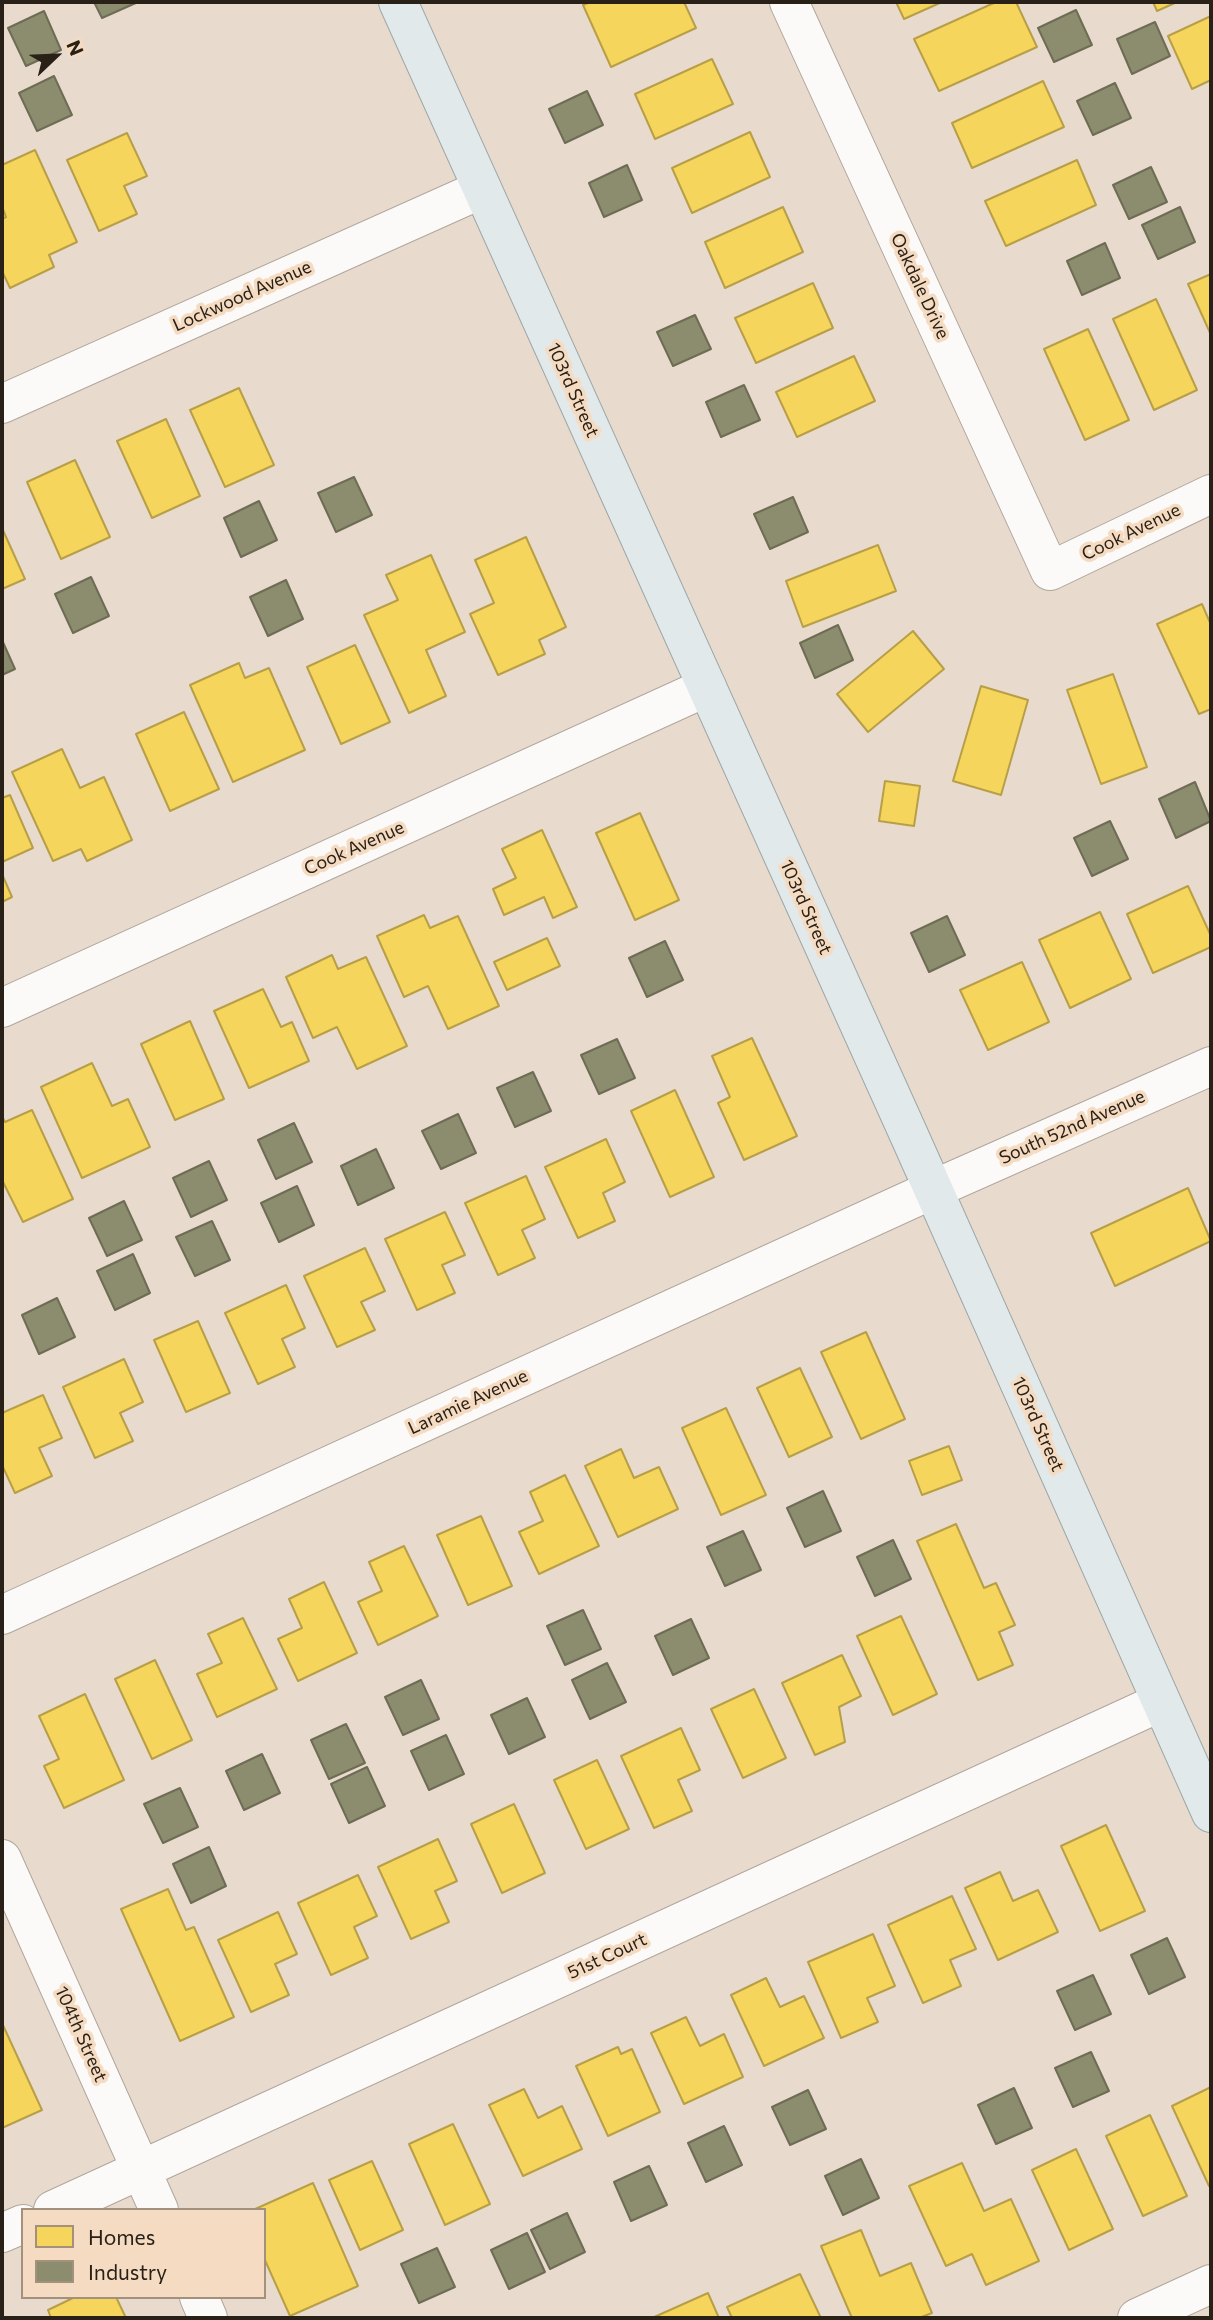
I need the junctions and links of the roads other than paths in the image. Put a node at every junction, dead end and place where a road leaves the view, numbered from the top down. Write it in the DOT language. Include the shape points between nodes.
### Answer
graph roads {
  1 [pos="398,2"];
  2 [pos="789,2"];
  3 [pos="482,189"];
  4 [pos="2,404"];
  5 [pos="1211,494"];
  6 [pos="1050,571"];
  7 [pos="707,687"];
  8 [pos="2,1008"];
  9 [pos="1211,1066"];
  10 [pos="934,1189"];
  11 [pos="2,1615"];
  12 [pos="1161,1702"];
  13 [pos="1211,1813"];
  14 [pos="2,1859"];
  15 [pos="141,2169"];
  16 [pos="57,2208"];
  17 [pos="158,2208"];
  18 [pos="21,2225"];
  19 [pos="2,2233"];
  20 [pos="1211,2284"];
  21 [pos="200,2299"];
  22 [pos="208,2318"];
  23 [pos="1137,2318"];
  1 -- 3 [label="main road, 103rd Street"];
  2 -- 6 [label="street, Oakdale Drive"];
  3 -- 4 [label="street, Lockwood Avenue"];
  3 -- 7 [label="main road, 103rd Street"];
  5 -- 6 [label="street, Cook Avenue"];
  7 -- 8 [label="street, Cook Avenue"];
  7 -- 10 [label="main road, 103rd Street"];
  9 -- 10 [label="street, South 52nd Avenue"];
  10 -- 11 [label="street, Laramie Avenue"];
  10 -- 12 [label="main road, 103rd Street"];
  12 -- 13 [label="main road, 103rd Street"];
  12 -- 15 [label="street, 51st Court"];
  14 -- 15 [label="street, 104th Street"];
  15 -- 16 [label="street, 51st Court"];
  15 -- 17 [label="street, 104th Street"];
  18 -- 19 [label="street"];
  20 -- 23 [label="street"];
  21 -- 22 [label="street"];
}
